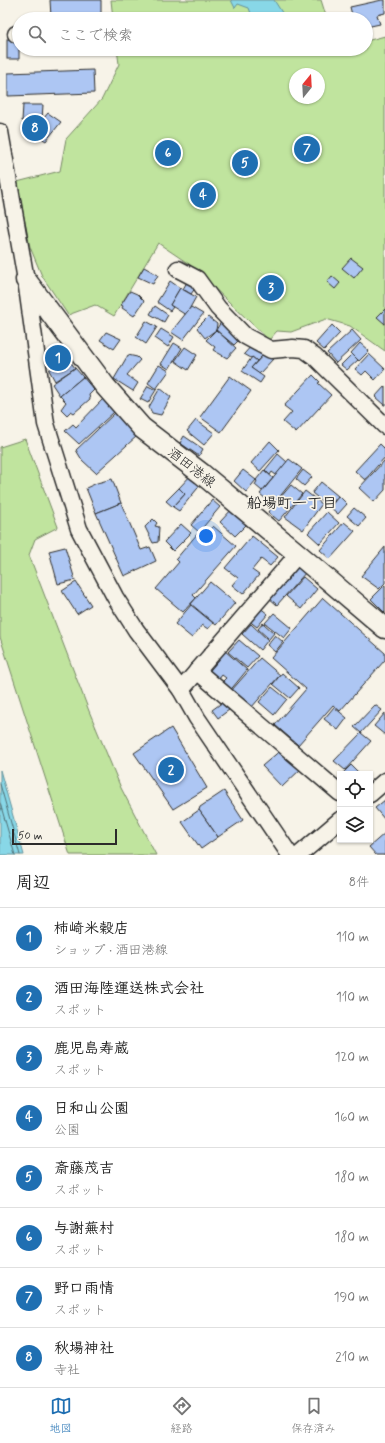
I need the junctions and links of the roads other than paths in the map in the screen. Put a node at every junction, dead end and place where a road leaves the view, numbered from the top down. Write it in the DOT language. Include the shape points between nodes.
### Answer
graph roads {
  1 [pos="0,132"];
  2 [pos="178,269"];
  3 [pos="26,280"];
  4 [pos="385,426"];
  5 [pos="298,554"];
  6 [pos="385,628"];
  7 [pos="197,671"];
  8 [pos="181,690"];
  9 [pos="385,781"];
  10 [pos="337,790"];
  11 [pos="373,791"];
  12 [pos="337,823"];
  13 [pos="290,855"];
  14 [pos="299,855"];
  1 -- 3 [label="street"];
  2 -- 4 [label="street" via="197,279 218,308 245,336 271,350 304,349"];
  3 -- 5 [label="main road, 酒田港線" via="105,386 142,428"];
  3 -- 8 [label="street" via="46,424 79,529 115,597"];
  5 -- 6 [label="main road, 酒田港線"];
  5 -- 7 [label="street"];
  7 -- 8 [label="street"];
  7 -- 10 [label="street"];
  8 -- 13 [label="street" via="197,718"];
  9 -- 11 [label="street"];
  12 -- 14 [label="street"];
}
